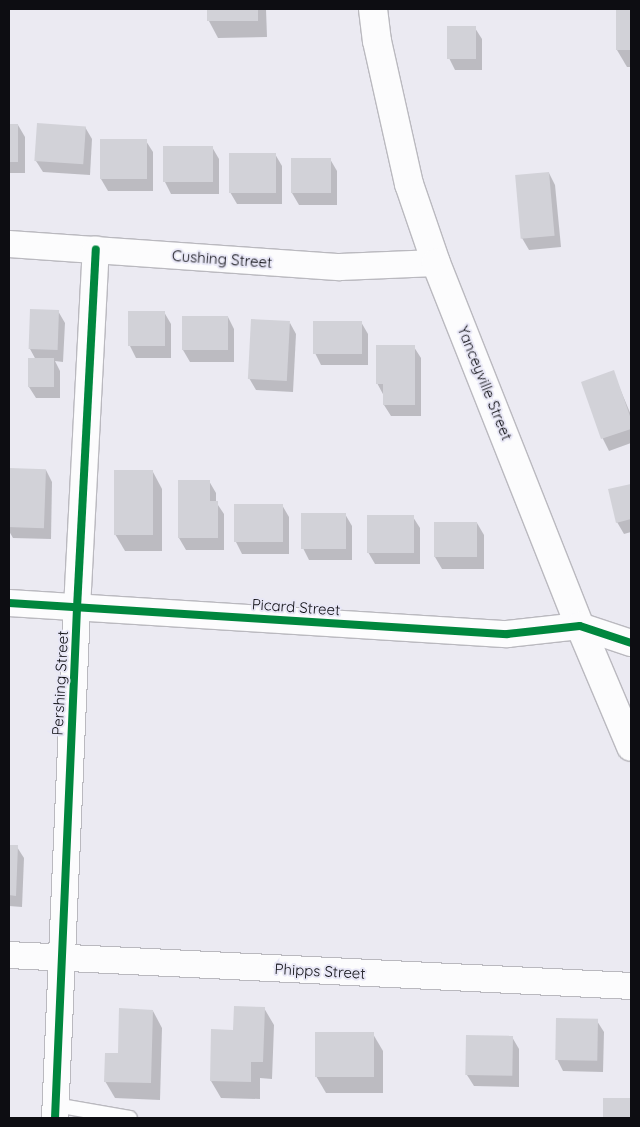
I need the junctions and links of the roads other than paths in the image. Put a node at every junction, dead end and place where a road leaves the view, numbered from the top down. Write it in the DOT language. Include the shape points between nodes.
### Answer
graph roads {
  1 [pos="373,9"];
  2 [pos="9,244"];
  3 [pos="96,250"];
  4 [pos="436,263"];
  5 [pos="9,603"];
  6 [pos="77,608"];
  7 [pos="580,626"];
  8 [pos="631,643"];
  9 [pos="631,747"];
  10 [pos="9,956"];
  11 [pos="61,959"];
  12 [pos="631,986"];
  13 [pos="56,1112"];
  14 [pos="130,1118"];
  1 -- 4 [label="main road, Yanceyville Street" via="377,41 409,184"];
  2 -- 3 [label="street, Cushing Street"];
  3 -- 4 [label="street, Cushing Street" via="340,267"];
  3 -- 6 [label="street, Pershing Street"];
  4 -- 7 [label="main road, Yanceyville Street"];
  5 -- 6 [label="street, Picard Street"];
  6 -- 7 [label="street, Picard Street" via="507,634"];
  6 -- 11 [label="street, Pershing Street"];
  7 -- 8 [label="street"];
  7 -- 9 [label="main road, Yanceyville Street"];
  10 -- 11 [label="street, Phipps Street"];
  11 -- 12 [label="street, Phipps Street"];
  11 -- 13 [label="street, Pershing Street"];
  13 -- 14 [label="lane"];
}
